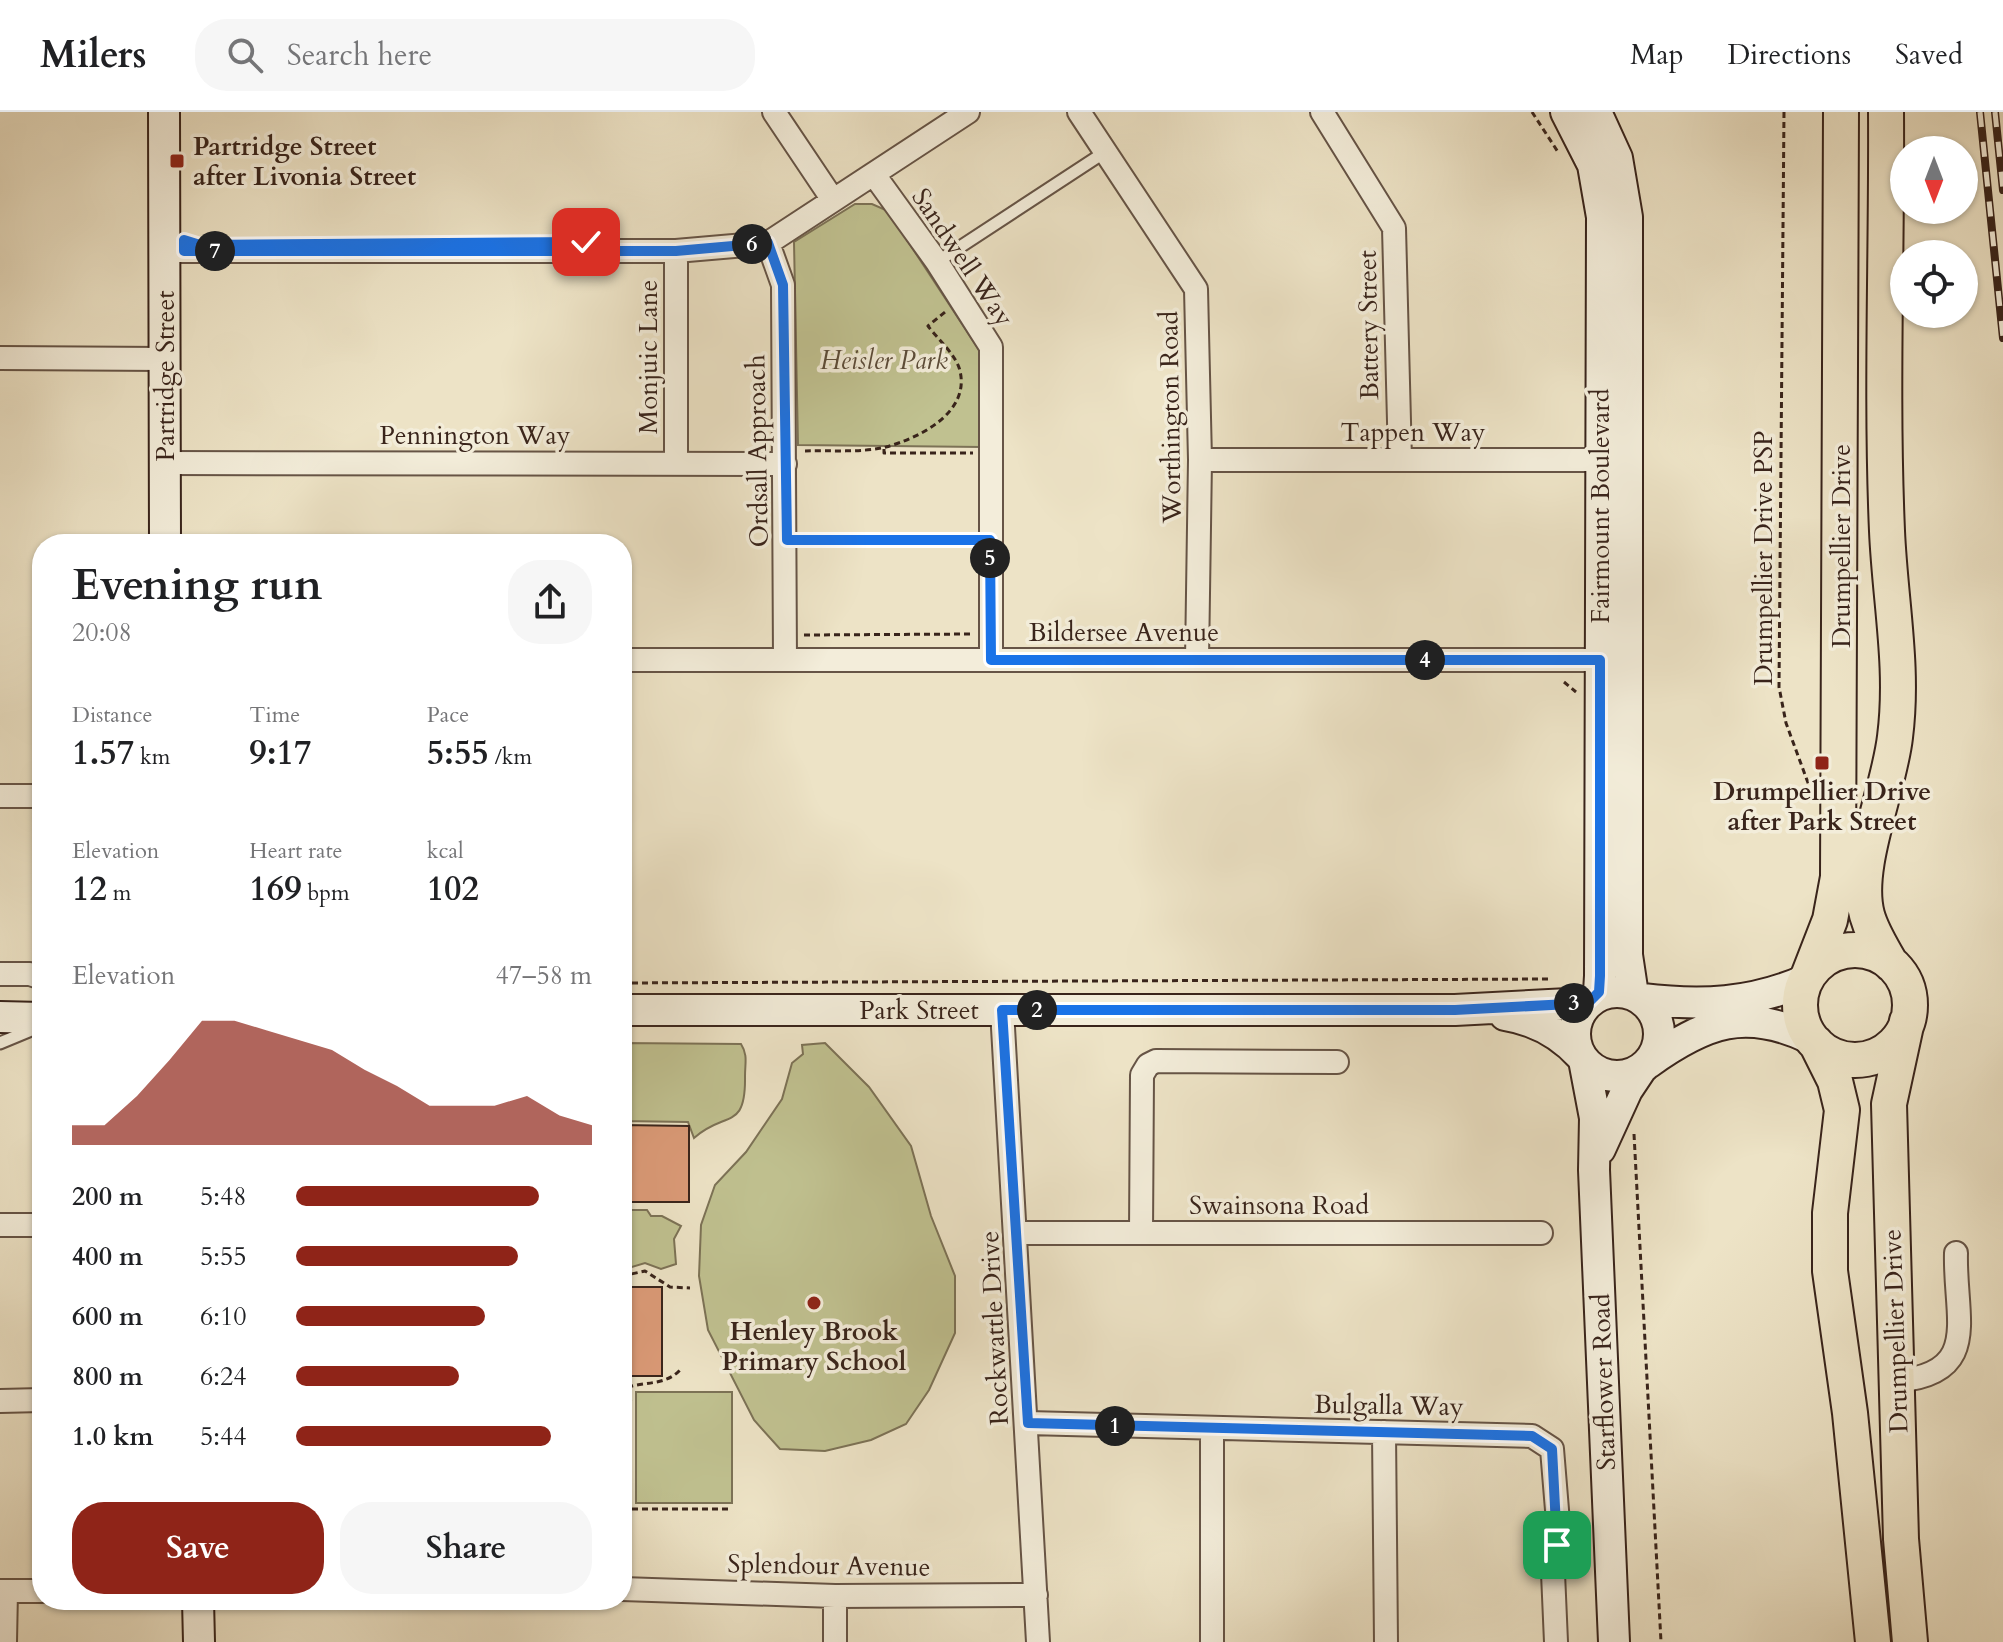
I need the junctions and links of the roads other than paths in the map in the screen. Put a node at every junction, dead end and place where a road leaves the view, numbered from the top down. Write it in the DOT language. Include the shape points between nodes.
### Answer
graph roads {
  1 [pos="164,112"];
  2 [pos="774,112"];
  3 [pos="968,112"];
  4 [pos="1079,112"];
  5 [pos="1322,112"];
  6 [pos="1566,112"];
  7 [pos="1596,112"];
  8 [pos="1841,112"];
  9 [pos="1886,112"];
  10 [pos="1105,152"];
  11 [pos="875,176"];
  12 [pos="833,200"];
  13 [pos="768,243"];
  14 [pos="164,251"];
  15 [pos="676,251"];
  16 [pos="937,262"];
  17 [pos="0,358"];
  18 [pos="165,359"];
  19 [pos="792,457"];
  20 [pos="1200,460"];
  21 [pos="1400,460"];
  22 [pos="1613,460"];
  23 [pos="166,463"];
  24 [pos="676,464"];
  25 [pos="165,534"];
  26 [pos="787,540"];
  27 [pos="990,540"];
  28 [pos="632,660"];
  29 [pos="785,660"];
  30 [pos="991,660"];
  31 [pos="1197,660"];
  32 [pos="1613,660"];
  33 [pos="0,796"];
  34 [pos="32,796"];
  35 [pos="1891,964"];
  36 [pos="0,974"];
  37 [pos="32,975"];
  38 [pos="1807,977"];
  39 [pos="1638,997"];
  40 [pos="0,1002"];
  41 [pos="32,1002"];
  42 [pos="1590,1002"];
  43 [pos="632,1010"];
  44 [pos="1002,1010"];
  45 [pos="1455,1010"];
  46 [pos="0,1017"];
  47 [pos="32,1018"];
  48 [pos="1907,1021"];
  49 [pos="32,1029"];
  50 [pos="1814,1041"];
  51 [pos="0,1043"];
  52 [pos="1583,1058"];
  53 [pos="1337,1062"];
  54 [pos="1644,1066"];
  55 [pos="1594,1170"];
  56 [pos="0,1225"];
  57 [pos="32,1225"];
  58 [pos="1016,1233"];
  59 [pos="1141,1233"];
  60 [pos="1541,1233"];
  61 [pos="1956,1253"];
  62 [pos="1896,1381"];
  63 [pos="32,1400"];
  64 [pos="0,1401"];
  65 [pos="1028,1423"];
  66 [pos="1212,1429"];
  67 [pos="1384,1432"];
  68 [pos="632,1589"];
  69 [pos="3,1591"];
  70 [pos="32,1591"];
  71 [pos="1036,1595"];
  72 [pos="835,1596"];
  73 [pos="198,1610"];
  74 [pos="5,1642"];
  75 [pos="199,1642"];
  76 [pos="835,1642"];
  77 [pos="1038,1642"];
  78 [pos="1212,1642"];
  79 [pos="1386,1642"];
  80 [pos="1556,1642"];
  81 [pos="1614,1642"];
  82 [pos="1873,1642"];
  83 [pos="1910,1642"];
  1 -- 14 [label="main road, Partridge Street"];
  2 -- 12 [label="street"];
  3 -- 11 [label="street"];
  4 -- 10 [label="street, Worthington Road"];
  5 -- 21 [label="street, Battery Street" via="1394,228"];
  6 -- 22 [label="main road, Fairmount Boulevard" via="1588,151 1601,210"];
  7 -- 22 [label="main road, Fairmount Boulevard" via="1617,158 1627,208"];
  8 -- 38 [label="main road, Drumpellier Drive" via="1838,877 1830,920"];
  9 -- 35 [label="main road, Drumpellier Drive" via="1887,531 1899,688 1891,764 1863,890 1872,929"];
  10 -- 16 [label="lane"];
  10 -- 20 [label="street, Worthington Road" via="1196,289"];
  11 -- 12 [label="street"];
  11 -- 16 [label="street, Sandwell Way"];
  12 -- 13 [label="street"];
  13 -- 15 [label="street"];
  13 -- 19 [label="street, Ordsall Approach" via="783,285"];
  14 -- 15 [label="street"];
  14 -- 18 [label="main road, Partridge Street"];
  15 -- 24 [label="street, Monjuic Lane"];
  16 -- 27 [label="street, Sandwell Way" via="991,347"];
  17 -- 18 [label="street"];
  18 -- 23 [label="main road, Partridge Street"];
  19 -- 24 [label="street, Pennington Way"];
  19 -- 26 [label="street, Ordsall Approach"];
  20 -- 21 [label="street, Tappen Way"];
  20 -- 31 [label="street, Worthington Road"];
  21 -- 22 [label="street, Tappen Way"];
  22 -- 32 [label="main road, Fairmount Boulevard"];
  23 -- 24 [label="street, Pennington Way"];
  23 -- 25 [label="main road, Partridge Street"];
  26 -- 27 [label="lane"];
  26 -- 29 [label="street, Ordsall Approach"];
  27 -- 30 [label="street, Sandwell Way"];
  28 -- 29 [label="street, Bildersee Avenue"];
  29 -- 30 [label="street, Bildersee Avenue"];
  30 -- 31 [label="street, Bildersee Avenue"];
  31 -- 32 [label="street, Bildersee Avenue"];
  32 -- 39 [label="main road, Fairmount Boulevard" via="1627,969"];
  32 -- 42 [label="main road, Fairmount Boulevard" via="1599,992"];
  33 -- 34 [label="street"];
  35 -- 38 [label="main road" via="1875,954 1851,950 1827,957"];
  35 -- 48 [label="main road" via="1908,990"];
  36 -- 37 [label="street"];
  38 -- 39 [label="main road" via="1774,994 1736,1002 1671,1003"];
  38 -- 50 [label="main road" via="1800,1010"];
  39 -- 42 [label="main road" via="1614,992"];
  39 -- 54 [label="main road" via="1652,1010 1659,1027 1658,1046"];
  40 -- 41 [label="main road"];
  42 -- 45 [label="main road, Park Street"];
  42 -- 52 [label="main road" via="1575,1028"];
  43 -- 44 [label="main road, Park Street"];
  44 -- 45 [label="main road, Park Street"];
  44 -- 58 [label="street, Rockwattle Drive"];
  45 -- 52 [label="main road, Park Street" via="1535,1022 1562,1037"];
  46 -- 47 [label="main road"];
  48 -- 50 [label="main road" via="1894,1042 1868,1058 1843,1058"];
  48 -- 62 [label="main road, Drumpellier Drive" via="1889,1104"];
  49 -- 51 [label="lane"];
  50 -- 54 [label="main road" via="1768,1022 1727,1023 1687,1036"];
  50 -- 82 [label="main road, Drumpellier Drive" via="1835,1081 1842,1110 1830,1213 1830,1271"];
  52 -- 54 [label="main road" via="1613,1076"];
  52 -- 55 [label="main road, Starflower Road" via="1595,1118"];
  53 -- 59 [label="street" via="1148,1065 1142,1075"];
  54 -- 55 [label="main road, Starflower Road" via="1611,1122"];
  55 -- 81 [label="main road, Starflower Road"];
  56 -- 57 [label="street"];
  58 -- 59 [label="street, Swainsona Road"];
  58 -- 65 [label="street, Rockwattle Drive"];
  59 -- 60 [label="street, Swainsona Road"];
  61 -- 62 [label="street" via="1958,1340 1951,1361 1935,1374"];
  62 -- 83 [label="main road, Drumpellier Drive"];
  63 -- 64 [label="street"];
  65 -- 66 [label="street, Bulgalla Way"];
  65 -- 71 [label="street, Rockwattle Drive"];
  66 -- 67 [label="street, Bulgalla Way"];
  66 -- 78 [label="street"];
  67 -- 79 [label="street"];
  67 -- 80 [label="street, Bulgalla Way" via="1532,1436 1552,1449 1558,1522 1553,1573"];
  68 -- 72 [label="street, Splendour Avenue"];
  69 -- 70 [label="street"];
  69 -- 74 [label="street"];
  71 -- 72 [label="street, Splendour Avenue"];
  71 -- 77 [label="street, Rockwattle Drive"];
  72 -- 76 [label="street"];
  73 -- 75 [label="main road"];
}
